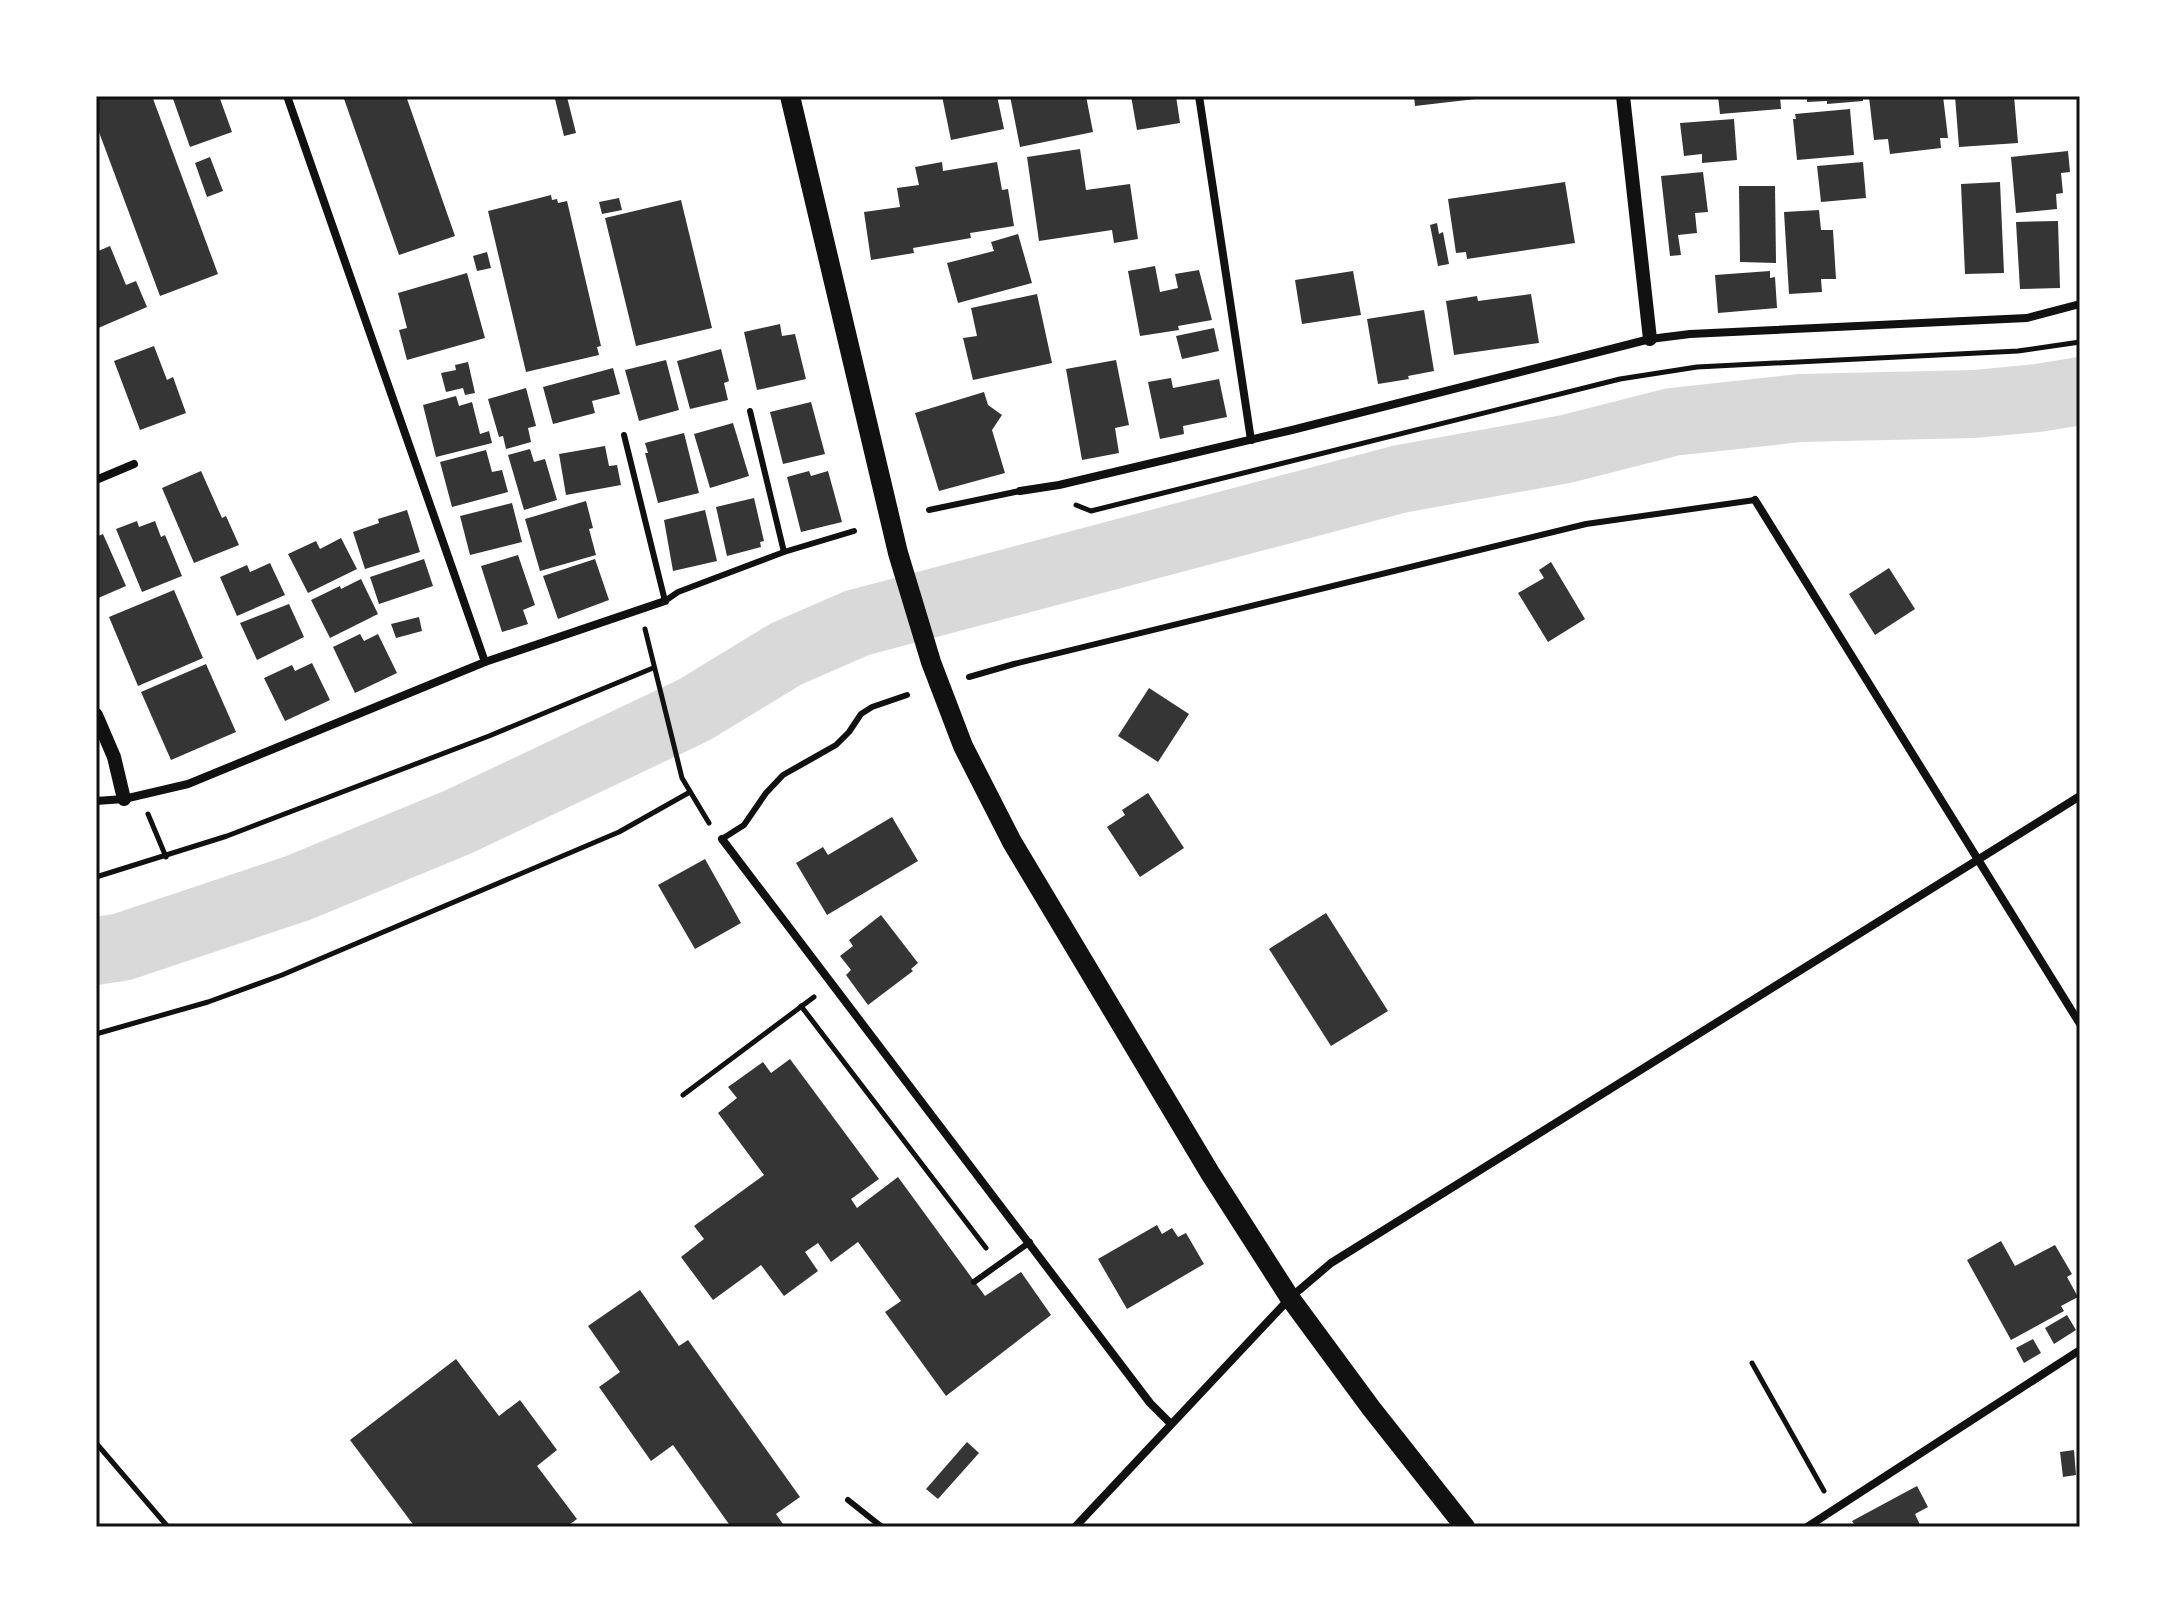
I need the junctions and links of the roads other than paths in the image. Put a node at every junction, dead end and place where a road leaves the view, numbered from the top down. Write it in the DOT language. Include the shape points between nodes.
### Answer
graph roads {
  1 [pos="287,96"];
  2 [pos="790,96"];
  3 [pos="1199,96"];
  4 [pos="1623,96"];
  5 [pos="2080,304"];
  6 [pos="1650,339"];
  7 [pos="750,411"];
  8 [pos="624,435"];
  9 [pos="1251,440"];
  10 [pos="134,464"];
  11 [pos="96,480"];
  12 [pos="1020,491"];
  13 [pos="1755,500"];
  14 [pos="929,510"];
  15 [pos="854,531"];
  16 [pos="784,552"];
  17 [pos="665,601"];
  18 [pos="485,662"];
  19 [pos="969,677"];
  20 [pos="907,695"];
  21 [pos="96,715"];
  22 [pos="2080,796"];
  23 [pos="124,799"];
  24 [pos="96,801"];
  25 [pos="722,839"];
  26 [pos="1978,859"];
  27 [pos="2080,1024"];
  28 [pos="1030,1242"];
  29 [pos="974,1282"];
  30 [pos="1290,1298"];
  31 [pos="2080,1350"];
  32 [pos="1170,1423"];
  33 [pos="848,1500"];
  34 [pos="882,1527"];
  35 [pos="1075,1527"];
  36 [pos="1465,1527"];
  37 [pos="1807,1527"];
  1 -- 18 [label="street"];
  2 -- 30 [label="main road" via="898,553 963,746 1012,842"];
  3 -- 9 [label="street"];
  4 -- 6 [label="street"];
  5 -- 6 [label="street" via="2027,318"];
  6 -- 9 [label="street"];
  7 -- 16 [label="lane"];
  8 -- 17 [label="lane"];
  9 -- 12 [label="street"];
  10 -- 11 [label="street"];
  12 -- 14 [label="lane"];
  13 -- 19 [label="lane" via="1586,524"];
  13 -- 26 [label="street"];
  15 -- 16 [label="lane"];
  16 -- 17 [label="lane"];
  17 -- 18 [label="street"];
  18 -- 23 [label="street" via="215,774"];
  20 -- 25 [label="lane" via="861,714 836,745 783,775 744,825"];
  21 -- 23 [label="street"];
  22 -- 26 [label="street"];
  23 -- 24 [label="street"];
  25 -- 28 [label="street"];
  26 -- 27 [label="street"];
  26 -- 30 [label="street" via="1331,1263"];
  28 -- 29 [label="lane"];
  28 -- 32 [label="street"];
  30 -- 32 [label="street"];
  30 -- 36 [label="main road"];
  31 -- 37 [label="street"];
  32 -- 35 [label="street"];
  33 -- 34 [label="lane"];
}
